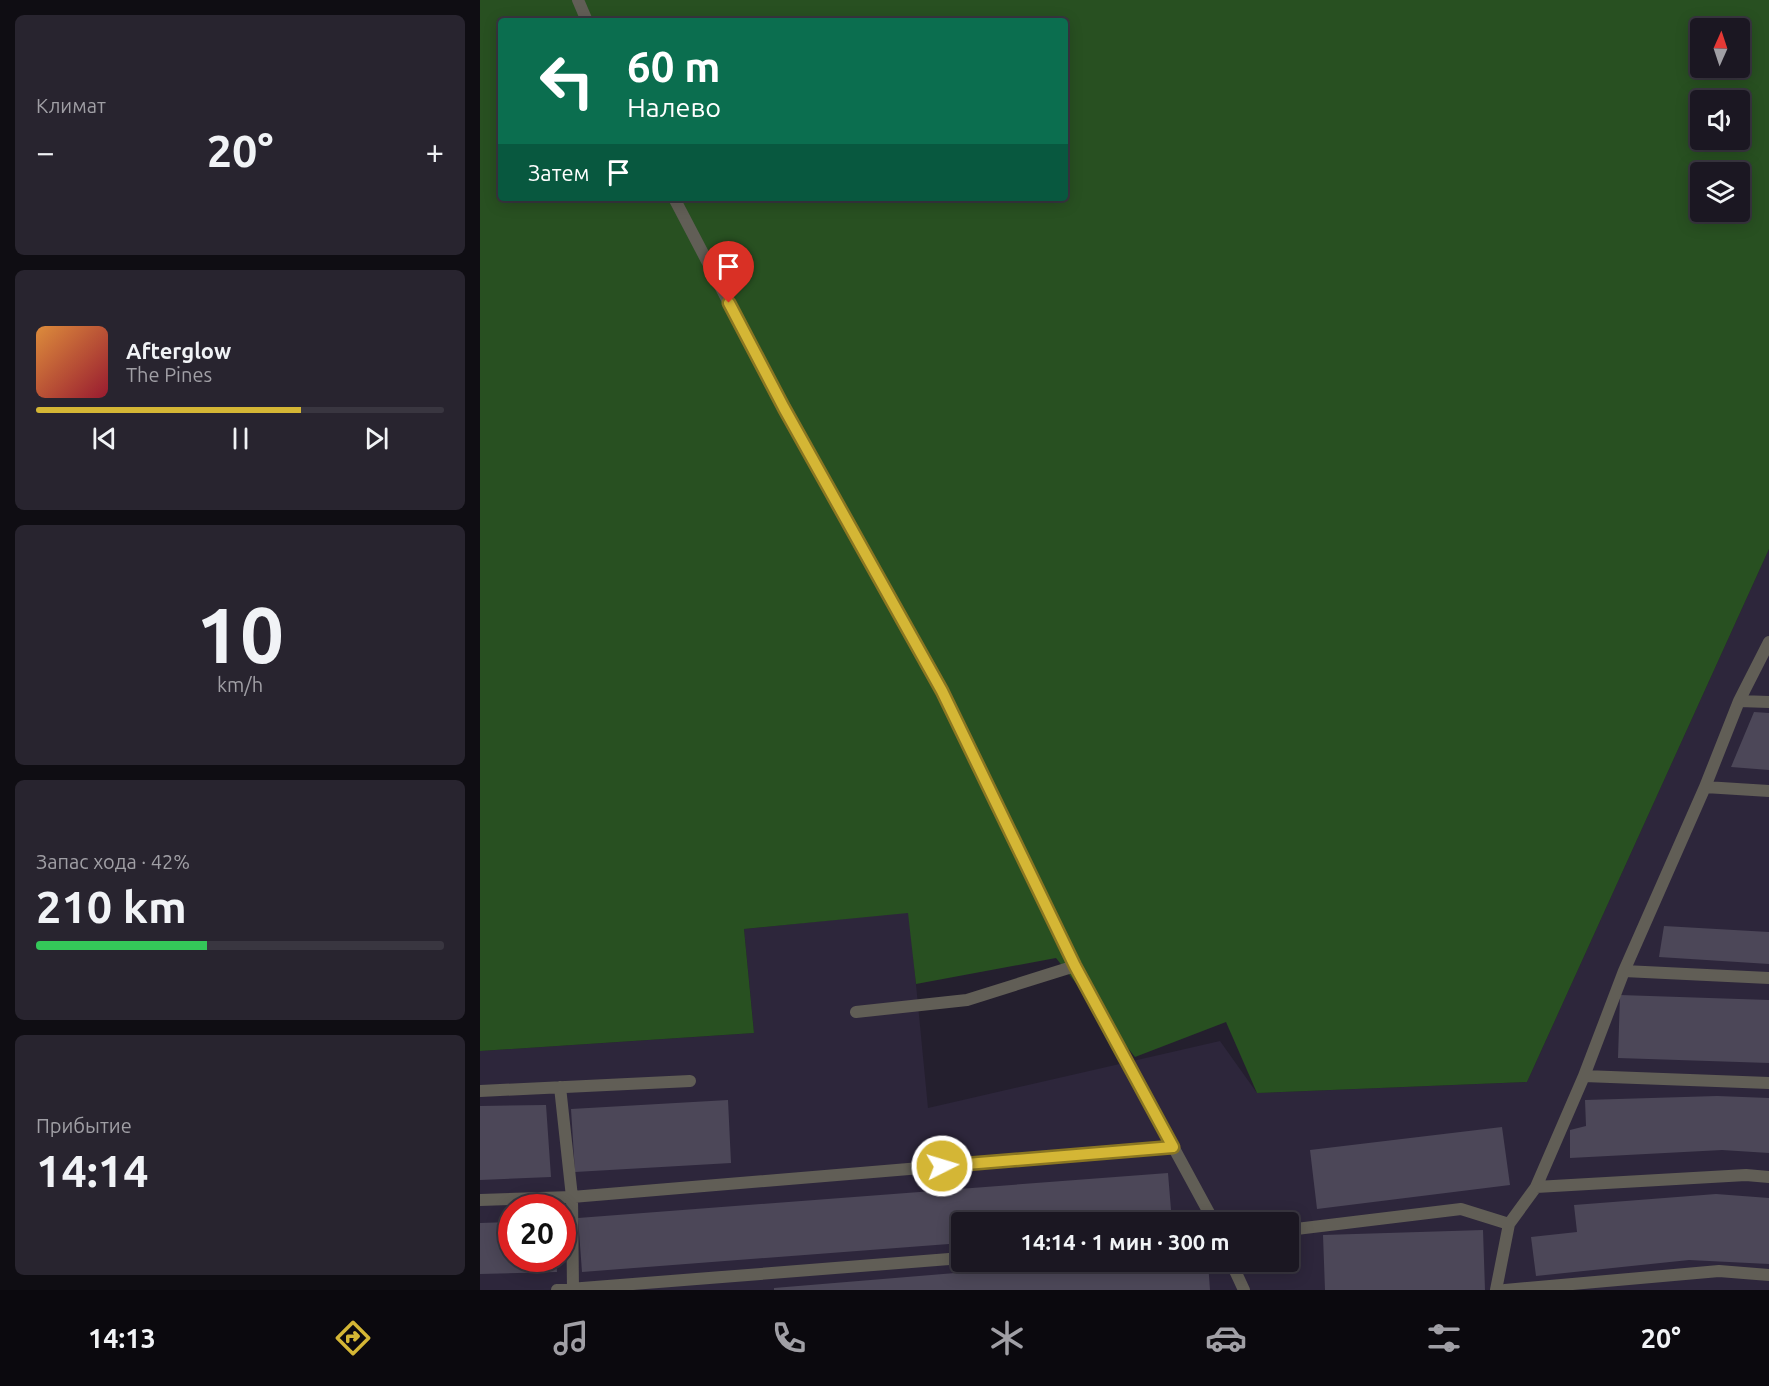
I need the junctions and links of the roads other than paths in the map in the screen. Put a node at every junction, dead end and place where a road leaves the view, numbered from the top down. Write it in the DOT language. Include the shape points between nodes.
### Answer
graph roads {
  1 [pos="578,0"];
  2 [pos="587,18"];
  3 [pos="676,201"];
  4 [pos="1769,642"];
  5 [pos="1739,701"];
  6 [pos="1769,702"];
  7 [pos="1705,787"];
  8 [pos="1769,791"];
  9 [pos="1075,966"];
  10 [pos="1624,971"];
  11 [pos="1769,978"];
  12 [pos="856,1012"];
  13 [pos="1584,1076"];
  14 [pos="690,1081"];
  15 [pos="1769,1083"];
  16 [pos="560,1087"];
  17 [pos="480,1091"];
  18 [pos="1173,1147"];
  19 [pos="1769,1177"];
  20 [pos="1536,1187"];
  21 [pos="572,1194"];
  22 [pos="576,1197"];
  23 [pos="498,1199"];
  24 [pos="480,1200"];
  25 [pos="1209,1212"];
  26 [pos="1509,1224"];
  27 [pos="1299,1229"];
  28 [pos="951,1259"];
  29 [pos="573,1272"];
  30 [pos="1236,1272"];
  31 [pos="1769,1275"];
  32 [pos="557,1290"];
  33 [pos="573,1290"];
  34 [pos="1244,1290"];
  35 [pos="1496,1290"];
  36 [pos="1504,1290"];
  1 -- 2 [label="lane"];
  3 -- 9 [label="lane" via="784,408 942,691"];
  4 -- 5 [label="lane"];
  5 -- 6 [label="lane"];
  5 -- 7 [label="lane"];
  7 -- 8 [label="lane"];
  7 -- 10 [label="lane"];
  9 -- 12 [label="lane" via="967,1000"];
  9 -- 18 [label="lane"];
  10 -- 11 [label="lane"];
  10 -- 13 [label="lane"];
  13 -- 15 [label="lane"];
  13 -- 20 [label="lane"];
  14 -- 16 [label="lane"];
  16 -- 17 [label="lane"];
  16 -- 21 [label="lane"];
  18 -- 22 [label="lane"];
  18 -- 25 [label="lane"];
  19 -- 20 [label="lane"];
  20 -- 26 [label="lane"];
  23 -- 24 [label="lane"];
  26 -- 27 [label="lane" via="1461,1209"];
  26 -- 35 [label="lane"];
  28 -- 33 [label="lane"];
  29 -- 33 [label="lane"];
  30 -- 34 [label="lane"];
  31 -- 36 [label="lane" via="1719,1271"];
  32 -- 33 [label="lane"];
}
